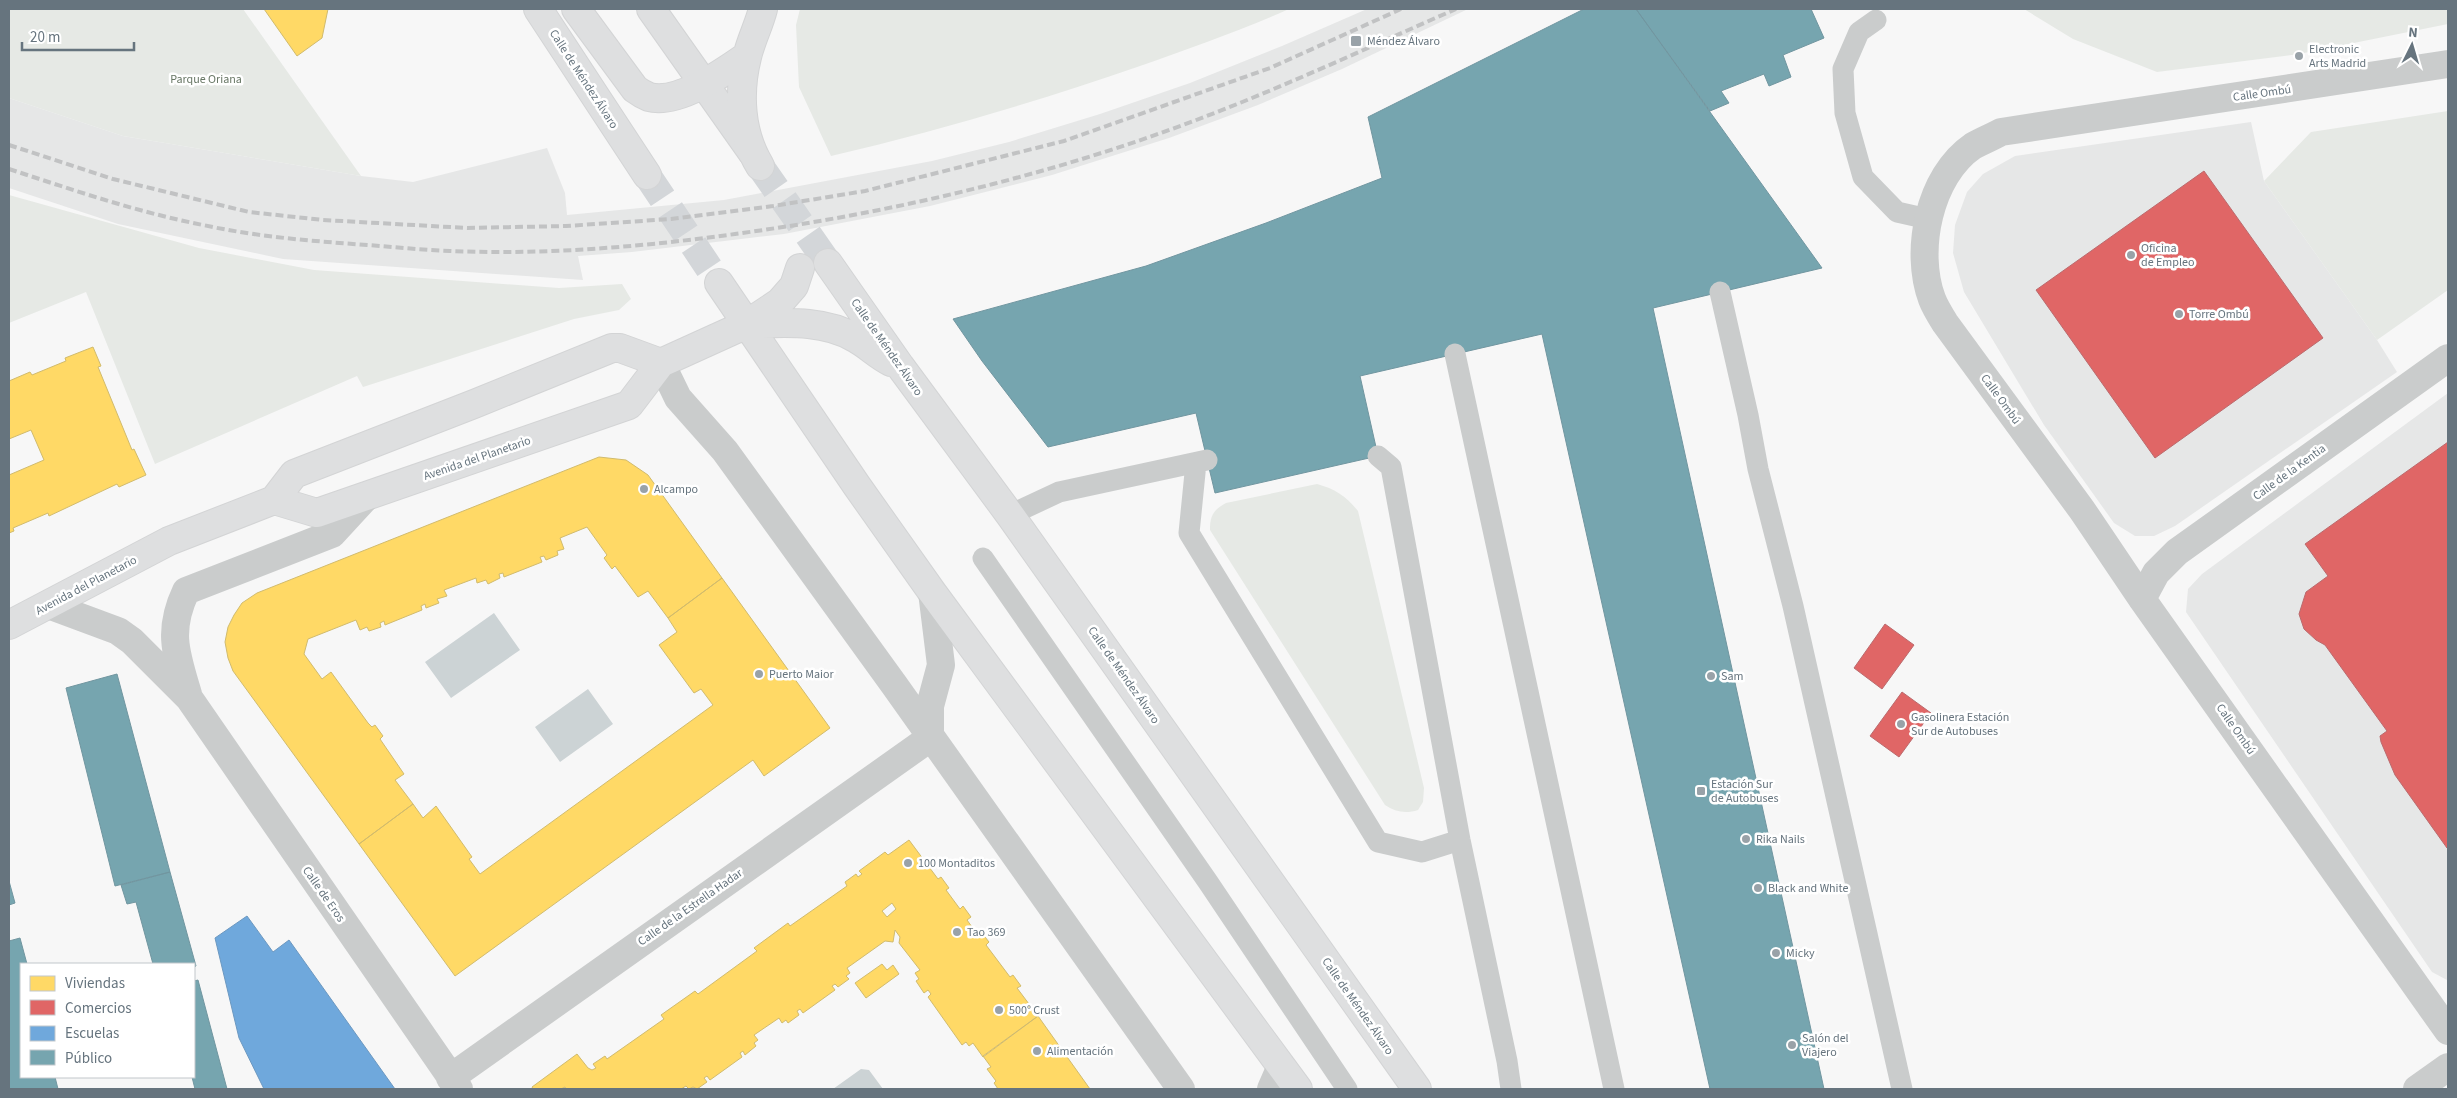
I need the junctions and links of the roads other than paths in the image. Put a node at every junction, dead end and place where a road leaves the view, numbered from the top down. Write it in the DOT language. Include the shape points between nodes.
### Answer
graph roads {
  1 [pos="538,9"];
  2 [pos="576,9"];
  3 [pos="651,9"];
  4 [pos="763,9"];
  5 [pos="1876,20"];
  6 [pos="747,56"];
  7 [pos="2448,64"];
  8 [pos="703,84"];
  9 [pos="647,175"];
  10 [pos="1928,219"];
  11 [pos="828,263"];
  12 [pos="800,268"];
  13 [pos="719,283"];
  14 [pos="1720,292"];
  15 [pos="747,324"];
  16 [pos="1455,354"];
  17 [pos="2448,358"];
  18 [pos="661,363"];
  19 [pos="900,366"];
  20 [pos="1378,456"];
  21 [pos="367,496"];
  22 [pos="274,500"];
  23 [pos="1010,515"];
  24 [pos="983,558"];
  25 [pos="932,592"];
  26 [pos="2142,599"];
  27 [pos="48,605"];
  28 [pos="9,625"];
  29 [pos="189,698"];
  30 [pos="930,738"];
  31 [pos="1460,840"];
  32 [pos="2448,1031"];
  33 [pos="2448,1067"];
  34 [pos="1276,1078"];
  35 [pos="455,1083"];
  36 [pos="1181,1089"];
  37 [pos="1298,1089"];
  38 [pos="1347,1089"];
  39 [pos="1417,1089"];
  40 [pos="1511,1089"];
  41 [pos="1614,1089"];
  42 [pos="1902,1089"];
  43 [pos="2417,1089"];
  1 -- 9 [label="main road, Calle de Méndez Álvaro"];
  2 -- 8 [label="main road" via="641,93 662,98"];
  3 -- 8 [label="main road"];
  4 -- 6 [label="main road"];
  5 -- 10 [label="lane" via="1860,32 1843,70 1845,114 1863,177 1897,212"];
  6 -- 8 [label="main road"];
  6 -- 8 [label="main road" via="742,103 746,137 756,159"];
  7 -- 10 [label="street, Calle Ombú" via="2001,132 1972,146 1953,167 1942,183"];
  10 -- 26 [label="street, Calle Ombú" via="1924,246 1932,300 1945,323 2082,510"];
  11 -- 19 [label="main road, Calle de Méndez Álvaro"];
  12 -- 15 [label="main road" via="794,286 786,296"];
  13 -- 15 [label="main road"];
  14 -- 42 [label="lane"];
  15 -- 18 [label="main road, Avenida del Planetario"];
  15 -- 19 [label="main road" via="808,323 839,330 856,338 878,356"];
  15 -- 25 [label="main road"];
  16 -- 41 [label="lane"];
  17 -- 26 [label="street, Calle de la Kentia" via="2178,552 2156,574"];
  18 -- 21 [label="main road, Avenida del Planetario" via="629,405"];
  18 -- 22 [label="main road" via="612,348 294,474"];
  18 -- 30 [label="street" via="678,398 725,451"];
  19 -- 23 [label="main road, Calle de Méndez Álvaro"];
  20 -- 31 [label="lane" via="1391,466"];
  21 -- 22 [label="main road, Avenida del Planetario" via="317,514"];
  21 -- 29 [label="street, Calle de Eros" via="332,534 186,591 177,609 174,640"];
  22 -- 27 [label="main road, Avenida del Planetario" via="169,541"];
  23 -- 31 [label="lane" via="1059,492 1202,461 1189,533 1378,842 1422,852"];
  23 -- 39 [label="main road, Calle de Méndez Álvaro"];
  24 -- 38 [label="lane"];
  25 -- 30 [label="street" via="941,665 930,706"];
  25 -- 34 [label="main road"];
  26 -- 32 [label="street, Calle Ombú"];
  27 -- 28 [label="main road, Avenida del Planetario"];
  27 -- 29 [label="street, Calle de Eros" via="118,631"];
  29 -- 35 [label="street, Calle de Eros"];
  30 -- 35 [label="street, Calle de la Estrella Hadar"];
  30 -- 36 [label="street"];
  31 -- 40 [label="lane"];
  33 -- 43 [label="street"];
  34 -- 37 [label="main road"];
}
